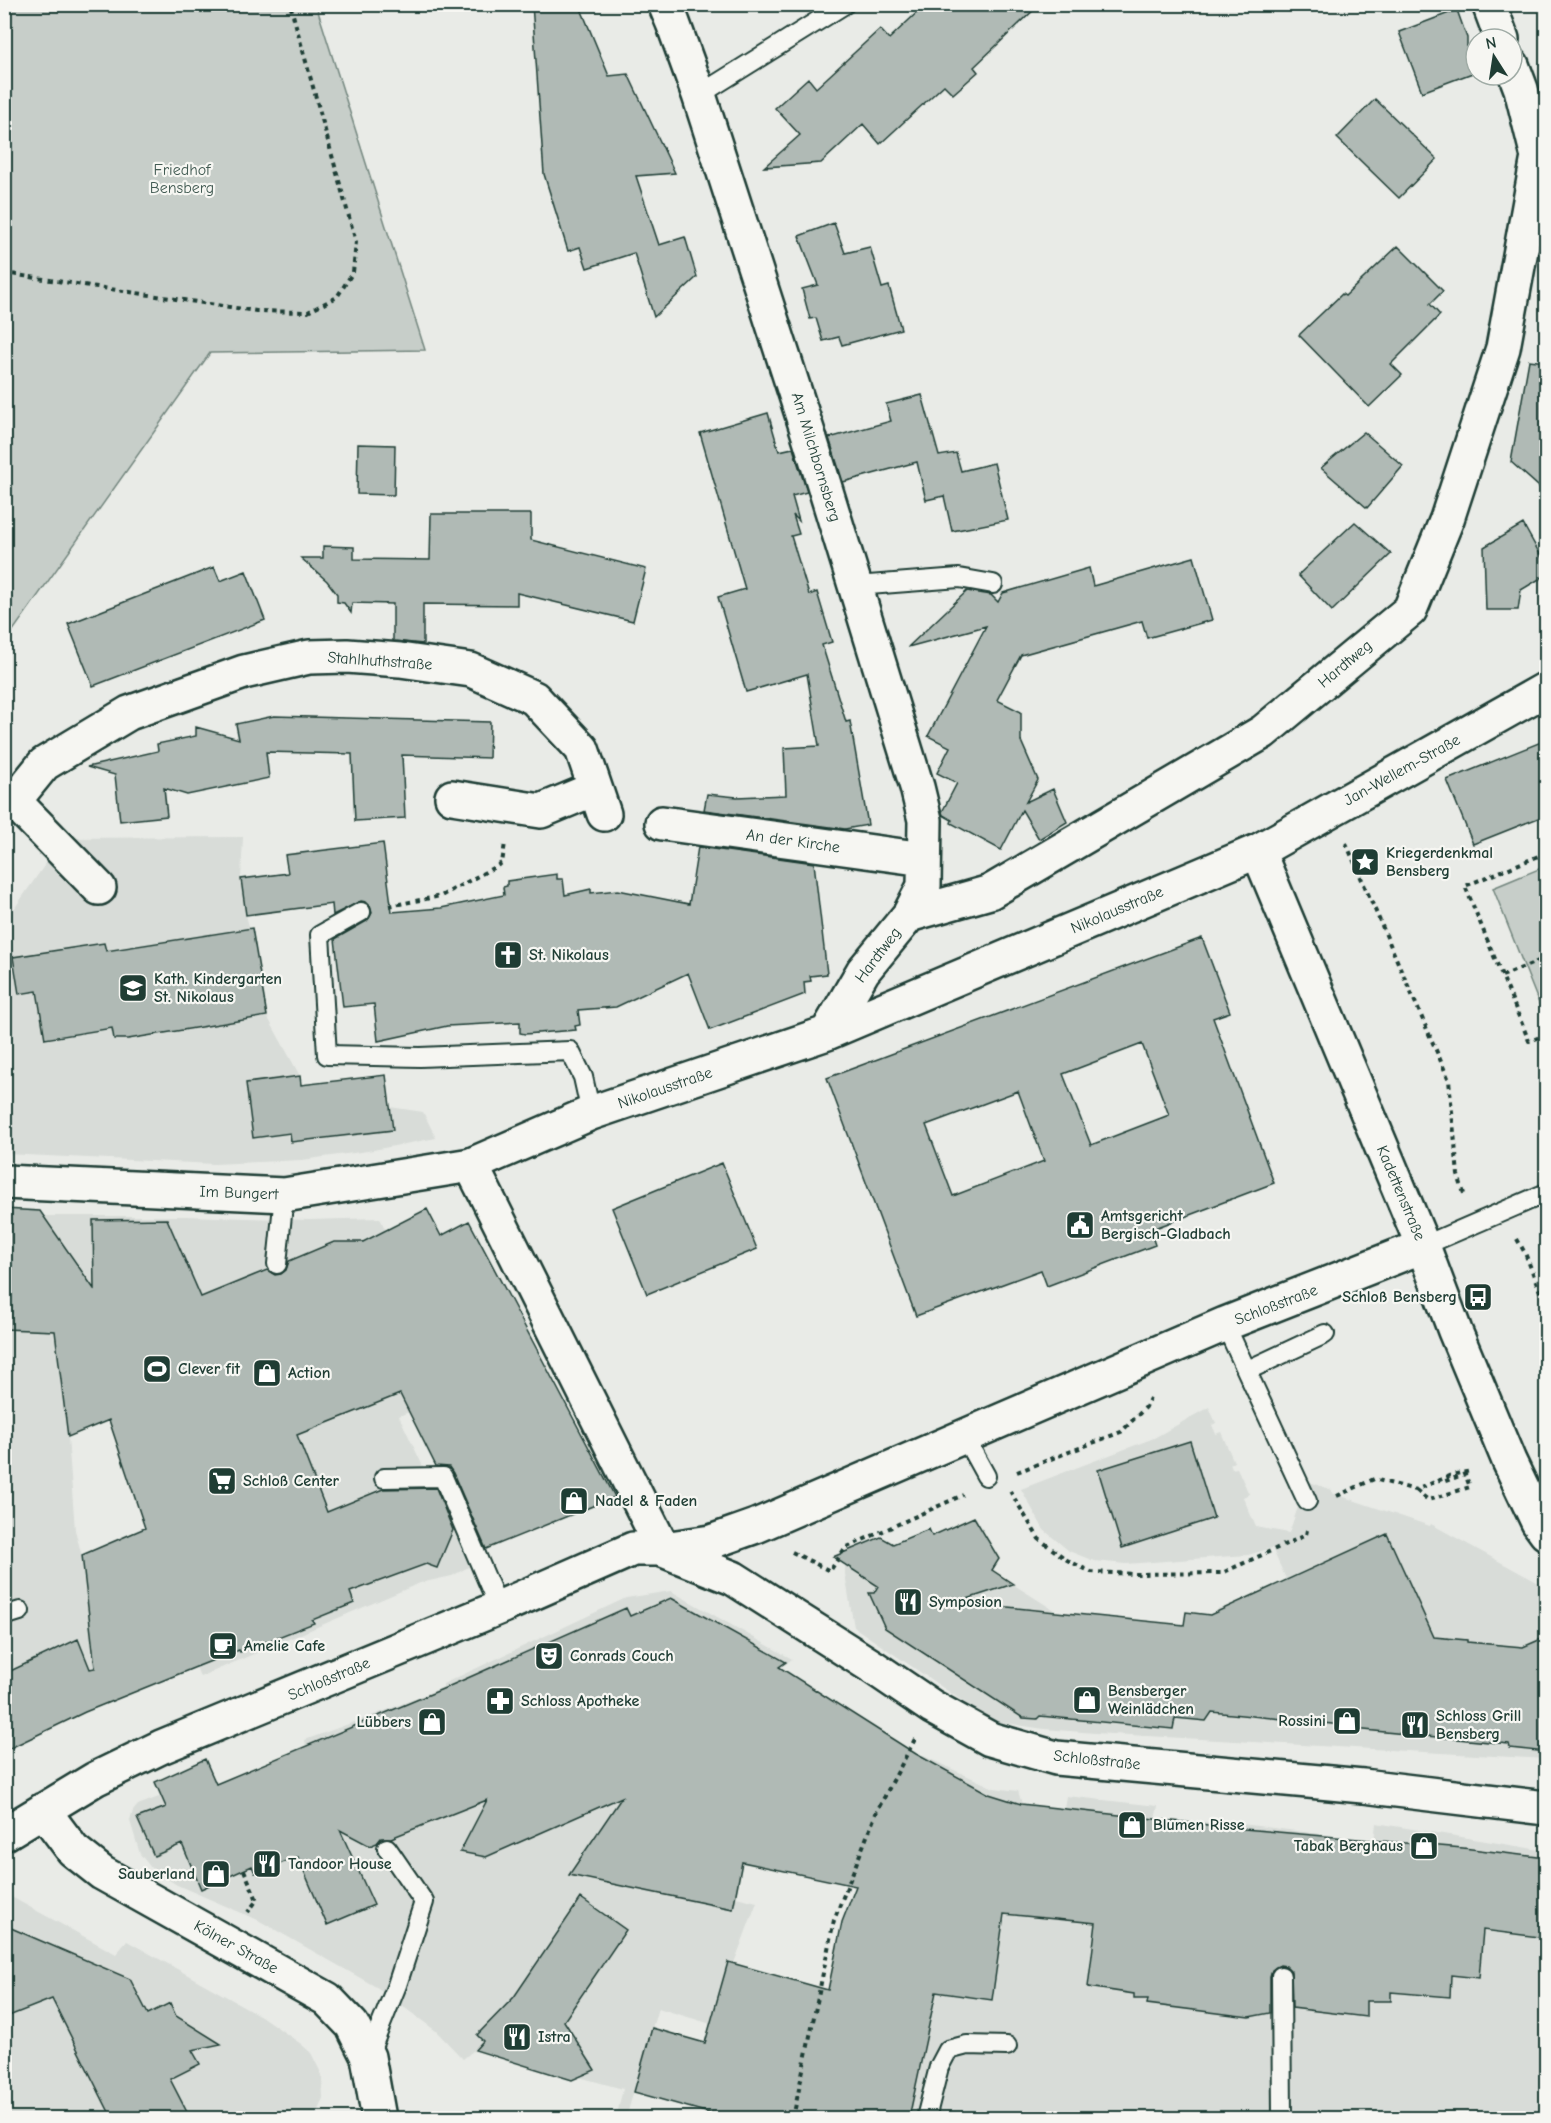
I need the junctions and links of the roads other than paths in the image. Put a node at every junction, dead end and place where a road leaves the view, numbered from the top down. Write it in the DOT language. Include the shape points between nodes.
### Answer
graph roads {
  1 [pos="665,4"];
  2 [pos="844,4"];
  3 [pos="1489,4"];
  4 [pos="1498,27"];
  5 [pos="1520,87"];
  6 [pos="699,95"];
  7 [pos="993,584"];
  8 [pos="856,586"];
  9 [pos="1546,689"];
  10 [pos="452,797"];
  11 [pos="9,799"];
  12 [pos="662,823"];
  13 [pos="1258,850"];
  14 [pos="924,859"];
  15 [pos="99,888"];
  16 [pos="361,912"];
  17 [pos="909,915"];
  18 [pos="827,1033"];
  19 [pos="591,1113"];
  20 [pos="471,1165"];
  21 [pos="4,1182"];
  22 [pos="1546,1192"];
  23 [pos="285,1195"];
  24 [pos="1423,1246"];
  25 [pos="277,1264"];
  26 [pos="1225,1324"];
  27 [pos="1325,1334"];
  28 [pos="1248,1370"];
  29 [pos="964,1436"];
  30 [pos="986,1476"];
  31 [pos="384,1478"];
  32 [pos="1307,1501"];
  33 [pos="1546,1533"];
  34 [pos="663,1549"];
  35 [pos="499,1608"];
  36 [pos="1546,1808"];
  37 [pos="43,1810"];
  38 [pos="4,1834"];
  39 [pos="387,1848"];
  40 [pos="1281,1976"];
  41 [pos="1007,2046"];
  42 [pos="368,2057"];
  43 [pos="379,2118"];
  44 [pos="926,2118"];
  45 [pos="1282,2118"];
  1 -- 6 [label="street, Am Milchbornsberg"];
  2 -- 6 [label="lane"];
  3 -- 4 [label="street"];
  5 -- 17 [label="street, Hardtweg" via="1538,157 1503,348 1447,519 1410,610 1263,732 990,892"];
  6 -- 8 [label="street, Am Milchbornsberg"];
  7 -- 8 [label="lane" via="958,578"];
  8 -- 14 [label="street, Am Milchbornsberg" via="917,787 925,820"];
  9 -- 13 [label="street, Jan-Wellem-Straße"];
  10 -- 11 [label="street, Stahlhuthstraße" via="541,811 599,802 582,749 534,698 471,669 347,656 309,657 244,672 129,713 44,764"];
  11 -- 15 [label="street"];
  12 -- 14 [label="street, An der Kirche"];
  13 -- 18 [label="street, Nikolausstraße"];
  13 -- 24 [label="street, Kadettenstraße"];
  14 -- 17 [label="street, Am Milchbornsberg" via="924,886"];
  16 -- 19 [label="lane" via="320,935 327,1055 420,1057 570,1051 583,1077"];
  17 -- 18 [label="street, Hardtweg" via="862,971"];
  18 -- 19 [label="street, Nikolausstraße"];
  19 -- 20 [label="street, Nikolausstraße"];
  20 -- 23 [label="street, Im Bungert"];
  20 -- 34 [label="street"];
  21 -- 23 [label="street, Im Bungert"];
  22 -- 24 [label="lane"];
  23 -- 25 [label="lane"];
  24 -- 26 [label="street, Schloßstraße"];
  24 -- 33 [label="street, Kadettenstraße" via="1509,1461"];
  26 -- 28 [label="lane"];
  26 -- 29 [label="street, Schloßstraße"];
  27 -- 28 [label="lane"];
  28 -- 32 [label="lane"];
  29 -- 30 [label="lane"];
  29 -- 34 [label="street, Schloßstraße" via="756,1526 711,1542"];
  31 -- 35 [label="lane" via="443,1477"];
  34 -- 35 [label="street, Schloßstraße" via="633,1549"];
  34 -- 36 [label="street, Schloßstraße" via="733,1578 932,1707 990,1739 1056,1758 1363,1786"];
  35 -- 37 [label="street, Schloßstraße" via="161,1747"];
  37 -- 38 [label="street, Schloßstraße"];
  37 -- 42 [label="street, Kölner Straße" via="74,1850 102,1873 327,1998 352,2025"];
  39 -- 42 [label="lane" via="424,1902"];
  40 -- 45 [label="lane"];
  41 -- 44 [label="lane" via="967,2045 948,2050 939,2067"];
  42 -- 43 [label="street, Kölner Straße"];
}
